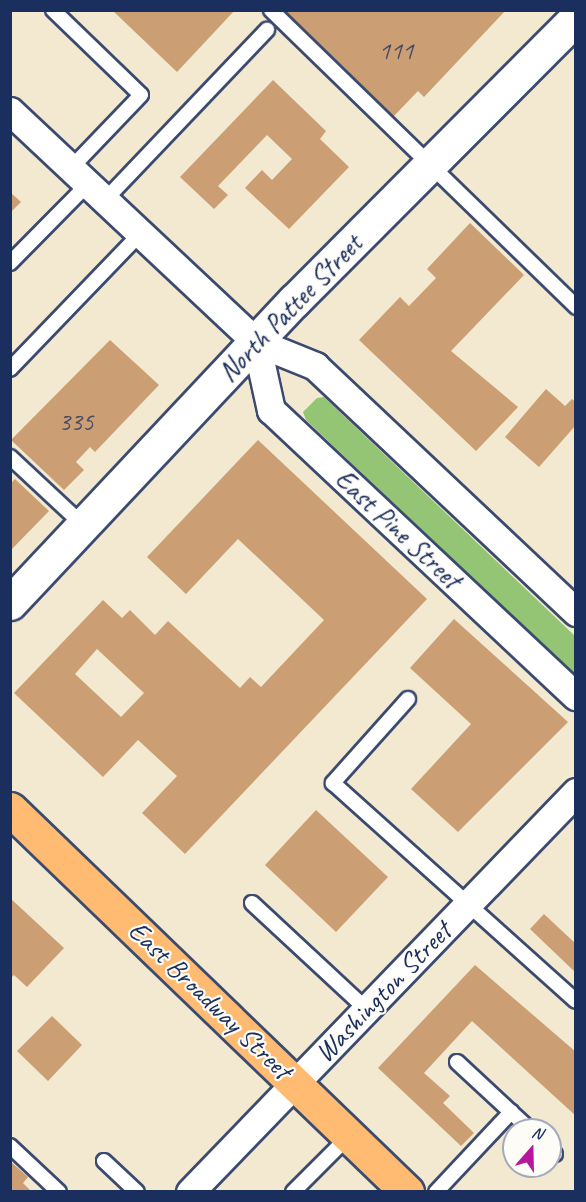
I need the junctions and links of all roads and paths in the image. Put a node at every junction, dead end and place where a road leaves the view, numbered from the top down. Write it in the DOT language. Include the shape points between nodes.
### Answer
graph roads {
  1 [pos="53,10"];
  2 [pos="272,10"];
  3 [pos="576,18"];
  4 [pos="267,30"];
  5 [pos="10,111"];
  6 [pos="429,164"];
  7 [pos="86,186"];
  8 [pos="140,234"];
  9 [pos="10,263"];
  10 [pos="576,307"];
  11 [pos="256,342"];
  12 [pos="10,369"];
  13 [pos="10,457"];
  14 [pos="83,525"];
  15 [pos="10,603"];
  16 [pos="576,612"];
  17 [pos="576,696"];
  18 [pos="408,699"];
  19 [pos="576,792"];
  20 [pos="10,809"];
  21 [pos="252,903"];
  22 [pos="468,904"];
  23 [pos="576,1001"];
  24 [pos="366,1009"];
  25 [pos="457,1062"];
  26 [pos="296,1081"];
  27 [pos="511,1112"];
  28 [pos="517,1118"];
  29 [pos="350,1135"];
  30 [pos="10,1146"];
  31 [pos="104,1161"];
  32 [pos="59,1191"];
  33 [pos="137,1191"];
  34 [pos="189,1191"];
  35 [pos="293,1191"];
  36 [pos="407,1191"];
  37 [pos="436,1191"];
  1 -- 7 [label="lane" via="141,95"];
  2 -- 6 [label="lane"];
  3 -- 6 [label="street, North Pattee Street"];
  4 -- 7 [label="lane"];
  5 -- 7 [label="street"];
  6 -- 10 [label="lane"];
  6 -- 11 [label="street, North Pattee Street"];
  7 -- 8 [label="street"];
  7 -- 9 [label="lane"];
  8 -- 11 [label="street"];
  8 -- 12 [label="lane"];
  11 -- 14 [label="street, North Pattee Street"];
  11 -- 16 [label="street" via="315,366"];
  11 -- 17 [label="street, East Pine Street" via="271,410"];
  13 -- 14 [label="lane"];
  14 -- 15 [label="street, North Pattee Street"];
  18 -- 22 [label="lane" via="333,783"];
  19 -- 22 [label="street, Washington Street"];
  20 -- 26 [label="main road, East Broadway Street"];
  21 -- 24 [label="lane"];
  22 -- 23 [label="lane"];
  22 -- 24 [label="street, Washington Street"];
  24 -- 26 [label="street, Washington Street"];
  25 -- 27 [label="lane"];
  26 -- 29 [label="main road, East Broadway Street"];
  26 -- 34 [label="street, Washington Street"];
  27 -- 28 [label="lane"];
  27 -- 37 [label="lane"];
  29 -- 35 [label="lane"];
  29 -- 36 [label="main road, East Broadway Street"];
  30 -- 32 [label="lane"];
  31 -- 33 [label="lane"];
}
